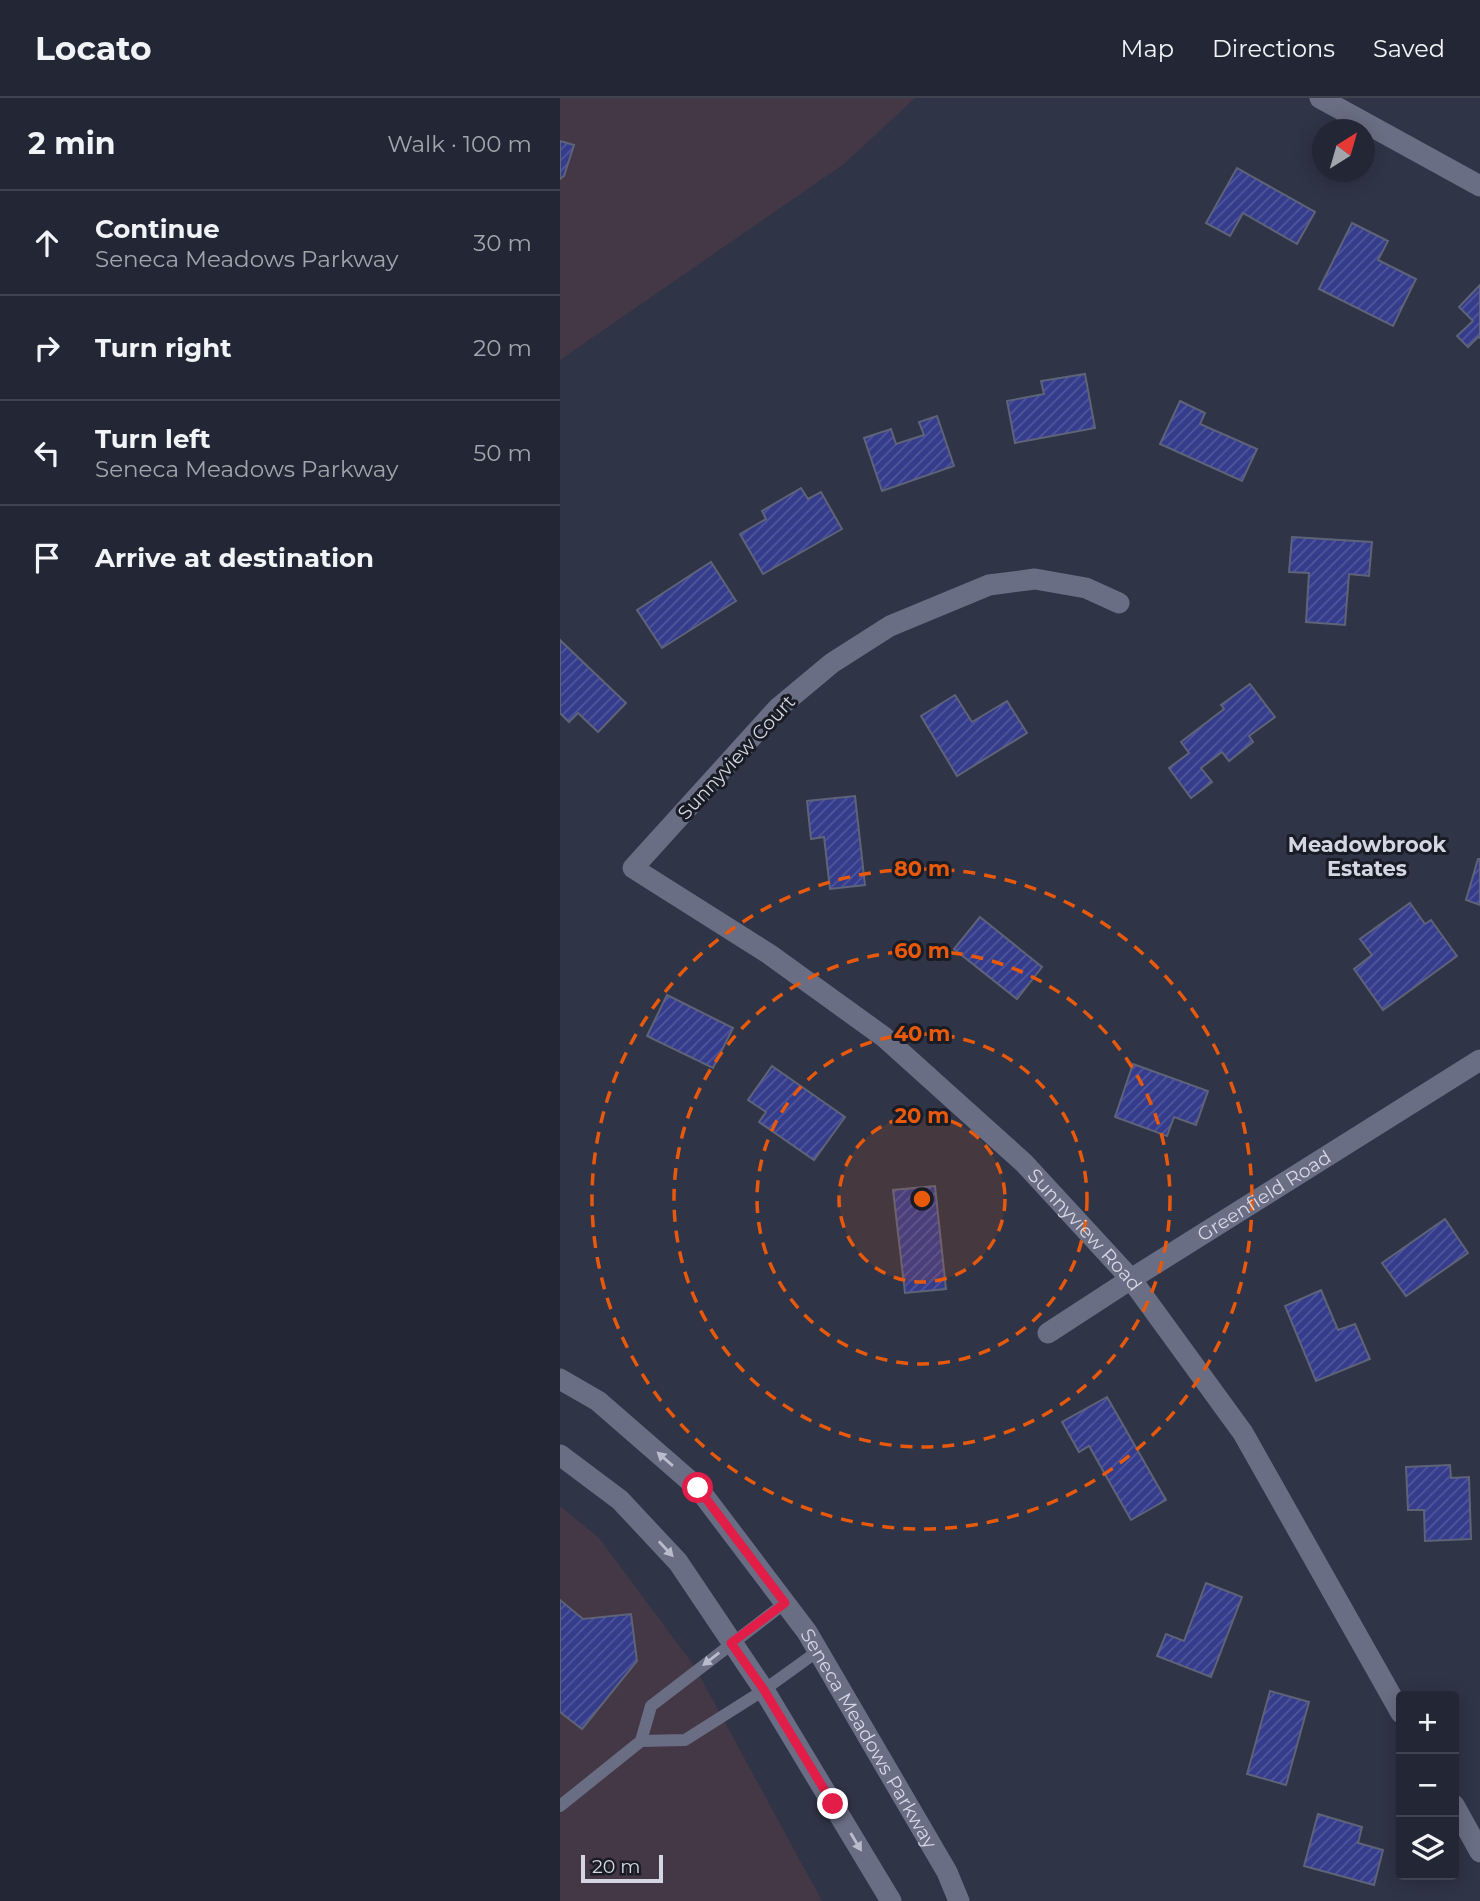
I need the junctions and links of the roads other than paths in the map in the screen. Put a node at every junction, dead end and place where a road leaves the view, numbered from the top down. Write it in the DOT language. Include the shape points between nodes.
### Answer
graph roads {
  1 [pos="1320,98"];
  2 [pos="1480,186"];
  3 [pos="1119,603"];
  4 [pos="633,868"];
  5 [pos="1480,1060"];
  6 [pos="1131,1279"];
  7 [pos="1048,1334"];
  8 [pos="560,1379"];
  9 [pos="560,1455"];
  10 [pos="785,1603"];
  11 [pos="731,1643"];
  12 [pos="818,1651"];
  13 [pos="764,1690"];
  14 [pos="1396,1704"];
  15 [pos="641,1741"];
  16 [pos="560,1806"];
  17 [pos="1459,1814"];
  18 [pos="1480,1852"];
  19 [pos="891,1901"];
  20 [pos="960,1901"];
  1 -- 2 [label="street"];
  3 -- 4 [label="street, Sunnyview Court" via="1086,588 1035,579 989,585 890,626 832,663 778,708"];
  4 -- 6 [label="street, Sunnyview Road" via="769,954 884,1037 1024,1163"];
  5 -- 6 [label="street, Greenfield Road"];
  6 -- 7 [label="street, Greenfield Road"];
  6 -- 14 [label="street, Sunnyview Road" via="1243,1433"];
  10 -- 8 [label="street, Seneca Meadows Parkway, one-way" via="698,1488 598,1401"];
  9 -- 11 [label="street, one-way" via="620,1500 678,1562"];
  10 -- 11 [label="lane"];
  10 -- 12 [label="street, Seneca Meadows Parkway"];
  11 -- 13 [label="street"];
  11 -- 15 [label="lane, one-way" via="651,1706"];
  12 -- 13 [label="lane"];
  12 -- 20 [label="street, Seneca Meadows Parkway" via="947,1871"];
  13 -- 15 [label="lane" via="685,1740"];
  13 -- 19 [label="street, one-way"];
  15 -- 16 [label="lane"];
  17 -- 18 [label="street"];
}
